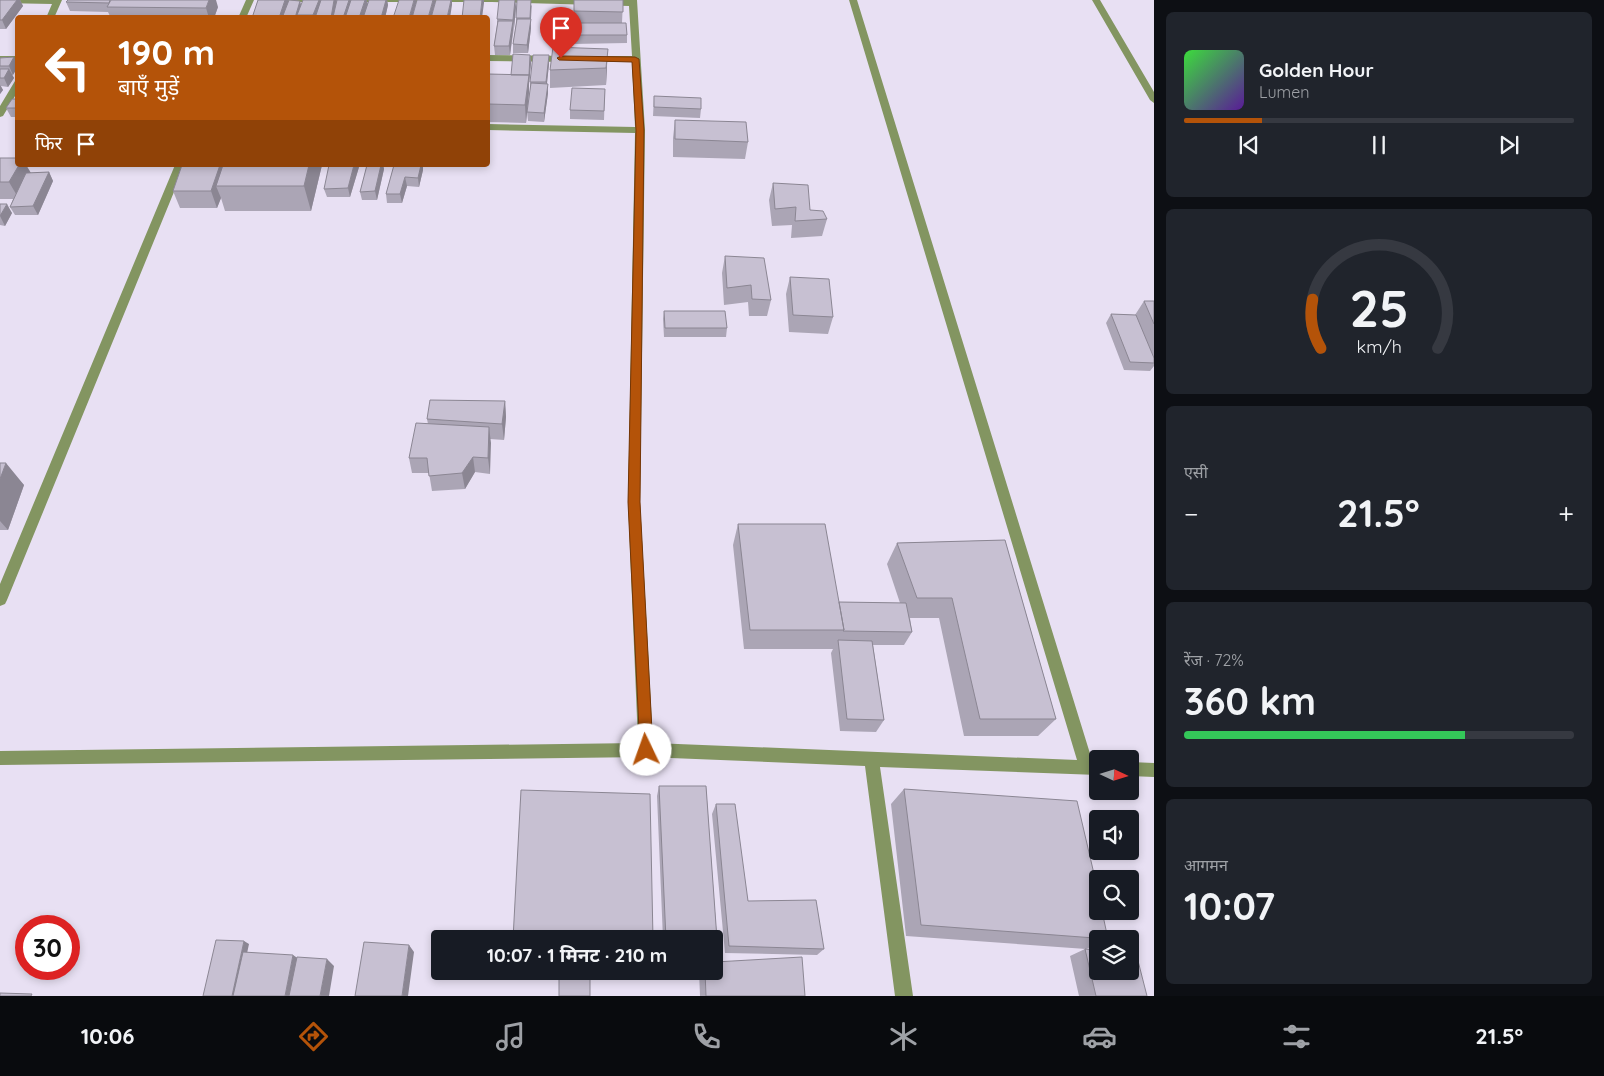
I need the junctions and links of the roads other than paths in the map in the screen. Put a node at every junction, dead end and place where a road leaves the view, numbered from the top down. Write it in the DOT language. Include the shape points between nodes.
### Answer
graph roads {
  1 [pos="250,0"];
  2 [pos="275,0"];
  3 [pos="330,0"];
  4 [pos="339,0"];
  5 [pos="853,0"];
  6 [pos="1096,0"];
  7 [pos="0,1"];
  8 [pos="57,1"];
  9 [pos="633,2"];
  10 [pos="51,15"];
  11 [pos="243,15"];
  12 [pos="490,58"];
  13 [pos="0,59"];
  14 [pos="15,59"];
  15 [pos="635,59"];
  16 [pos="15,88"];
  17 [pos="1154,100"];
  18 [pos="0,114"];
  19 [pos="490,127"];
  20 [pos="640,130"];
  21 [pos="179,167"];
  22 [pos="0,600"];
  23 [pos="646,750"];
  24 [pos="0,758"];
  25 [pos="1089,758"];
  26 [pos="871,760"];
  27 [pos="1089,768"];
  28 [pos="1139,769"];
  29 [pos="1154,770"];
  30 [pos="904,996"];
  1 -- 11 [label="street"];
  2 -- 3 [label="street"];
  4 -- 9 [label="street"];
  5 -- 25 [label="street"];
  6 -- 17 [label="street"];
  7 -- 8 [label="street"];
  8 -- 10 [label="street"];
  9 -- 15 [label="street"];
  12 -- 15 [label="street"];
  13 -- 14 [label="street"];
  15 -- 20 [label="street"];
  16 -- 18 [label="street"];
  19 -- 20 [label="street"];
  20 -- 23 [label="street" via="634,502"];
  21 -- 22 [label="street"];
  23 -- 24 [label="street"];
  23 -- 26 [label="street"];
  26 -- 27 [label="street"];
  26 -- 30 [label="street"];
  28 -- 29 [label="street"];
}
